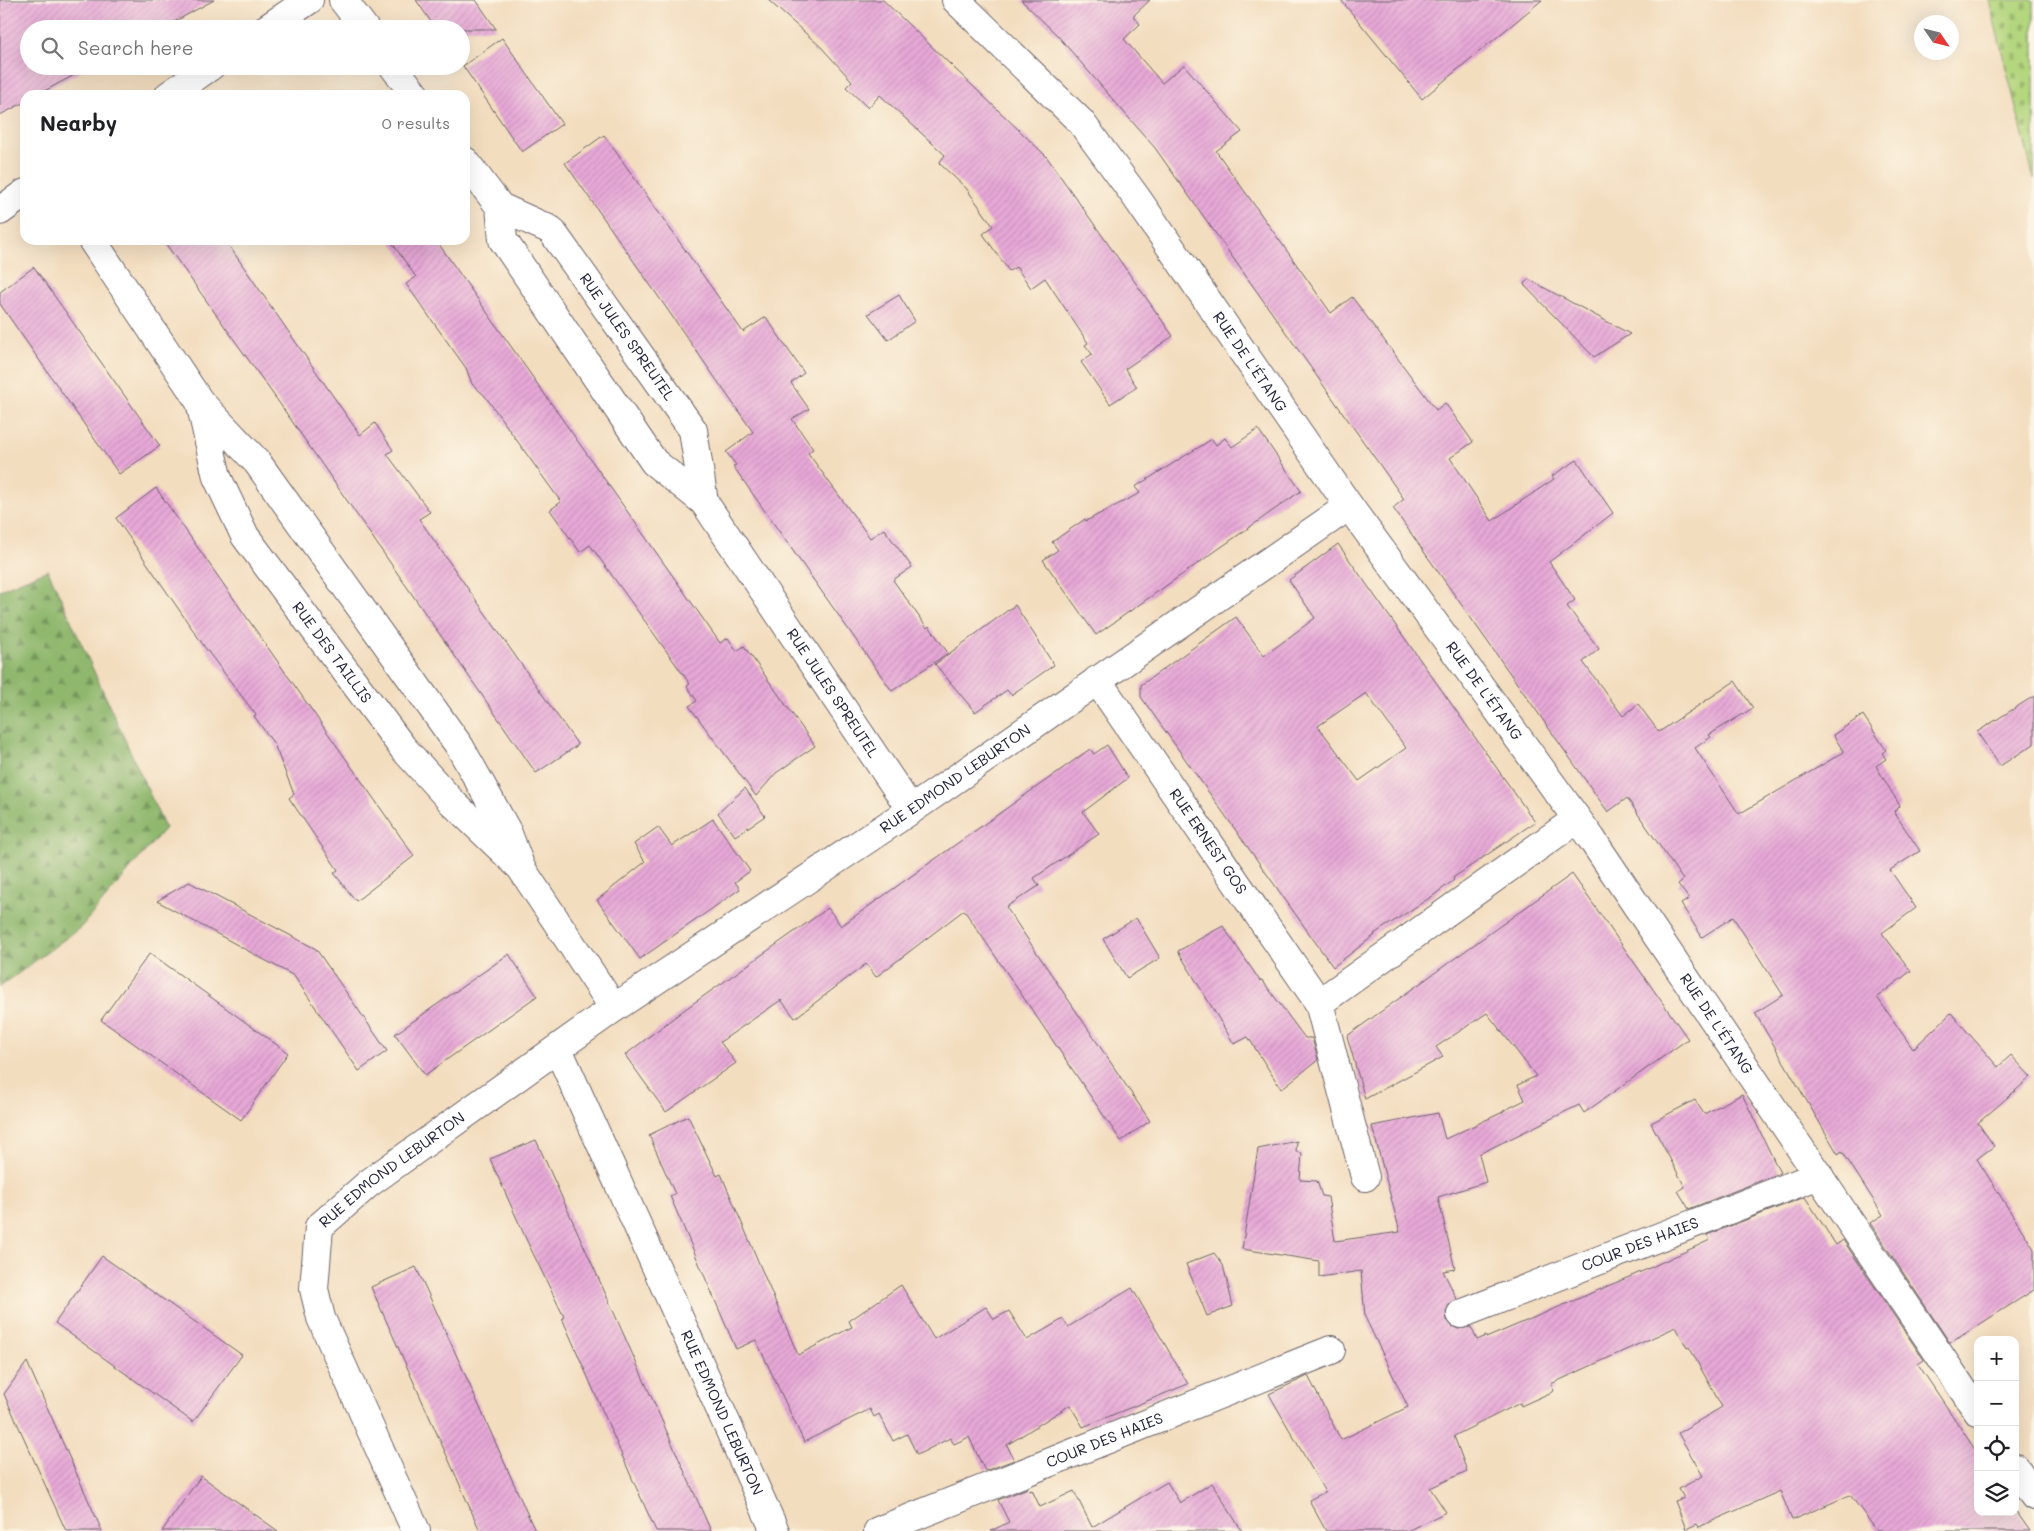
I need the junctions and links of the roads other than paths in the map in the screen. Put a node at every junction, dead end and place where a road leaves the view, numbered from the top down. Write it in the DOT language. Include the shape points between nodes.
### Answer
graph roads {
  1 [pos="309,0"];
  2 [pos="343,0"];
  3 [pos="956,0"];
  4 [pos="279,20"];
  5 [pos="358,20"];
  6 [pos="198,75"];
  7 [pos="400,75"];
  8 [pos="176,90"];
  9 [pos="411,90"];
  10 [pos="470,168"];
  11 [pos="20,197"];
  12 [pos="500,207"];
  13 [pos="0,211"];
  14 [pos="95,245"];
  15 [pos="200,402"];
  16 [pos="704,502"];
  17 [pos="1349,506"];
  18 [pos="1098,680"];
  19 [pos="911,810"];
  20 [pos="1577,819"];
  21 [pos="521,868"];
  22 [pos="1319,1003"];
  23 [pos="614,1008"];
  24 [pos="558,1049"];
  25 [pos="1819,1175"];
  26 [pos="1365,1177"];
  27 [pos="1461,1314"];
  28 [pos="1332,1350"];
  29 [pos="1974,1406"];
  30 [pos="2017,1471"];
  31 [pos="2034,1496"];
  32 [pos="416,1531"];
  33 [pos="775,1531"];
  34 [pos="878,1531"];
  1 -- 4 [label="street"];
  2 -- 5 [label="street"];
  3 -- 17 [label="street, RUE DE L'ÉTANG" via="1081,122"];
  6 -- 8 [label="street"];
  7 -- 9 [label="street"];
  10 -- 12 [label="street, RUE JULES SPREUTEL"];
  11 -- 13 [label="street"];
  12 -- 16 [label="street, RUE JULES SPREUTEL" via="504,240 654,462"];
  12 -- 16 [label="street, RUE JULES SPREUTEL" via="551,230 693,430"];
  14 -- 15 [label="street, RUE DES TAILLIS"];
  15 -- 21 [label="street, RUE DES TAILLIS" via="257,462 460,747 507,831"];
  15 -- 21 [label="street, RUE DES TAILLIS" via="218,477 245,536 403,748"];
  16 -- 19 [label="street, RUE JULES SPREUTEL"];
  17 -- 18 [label="street, RUE EDMOND LEBURTON"];
  17 -- 20 [label="street, RUE DE L'ÉTANG"];
  18 -- 19 [label="street, RUE EDMOND LEBURTON"];
  18 -- 22 [label="street, RUE ERNEST GOS"];
  19 -- 23 [label="street, RUE EDMOND LEBURTON"];
  20 -- 22 [label="street"];
  20 -- 25 [label="street, RUE DE L'ÉTANG"];
  21 -- 23 [label="street, RUE DES TAILLIS"];
  22 -- 26 [label="street, RUE ERNEST GOS"];
  23 -- 24 [label="street, RUE EDMOND LEBURTON"];
  24 -- 32 [label="street, RUE EDMOND LEBURTON" via="369,1183 319,1227 314,1288 322,1318"];
  24 -- 33 [label="street, RUE EDMOND LEBURTON"];
  25 -- 27 [label="street, COUR DES HAIES"];
  25 -- 29 [label="street, RUE DE L'ÉTANG"];
  28 -- 34 [label="street, COUR DES HAIES"];
  30 -- 31 [label="street"];
}
